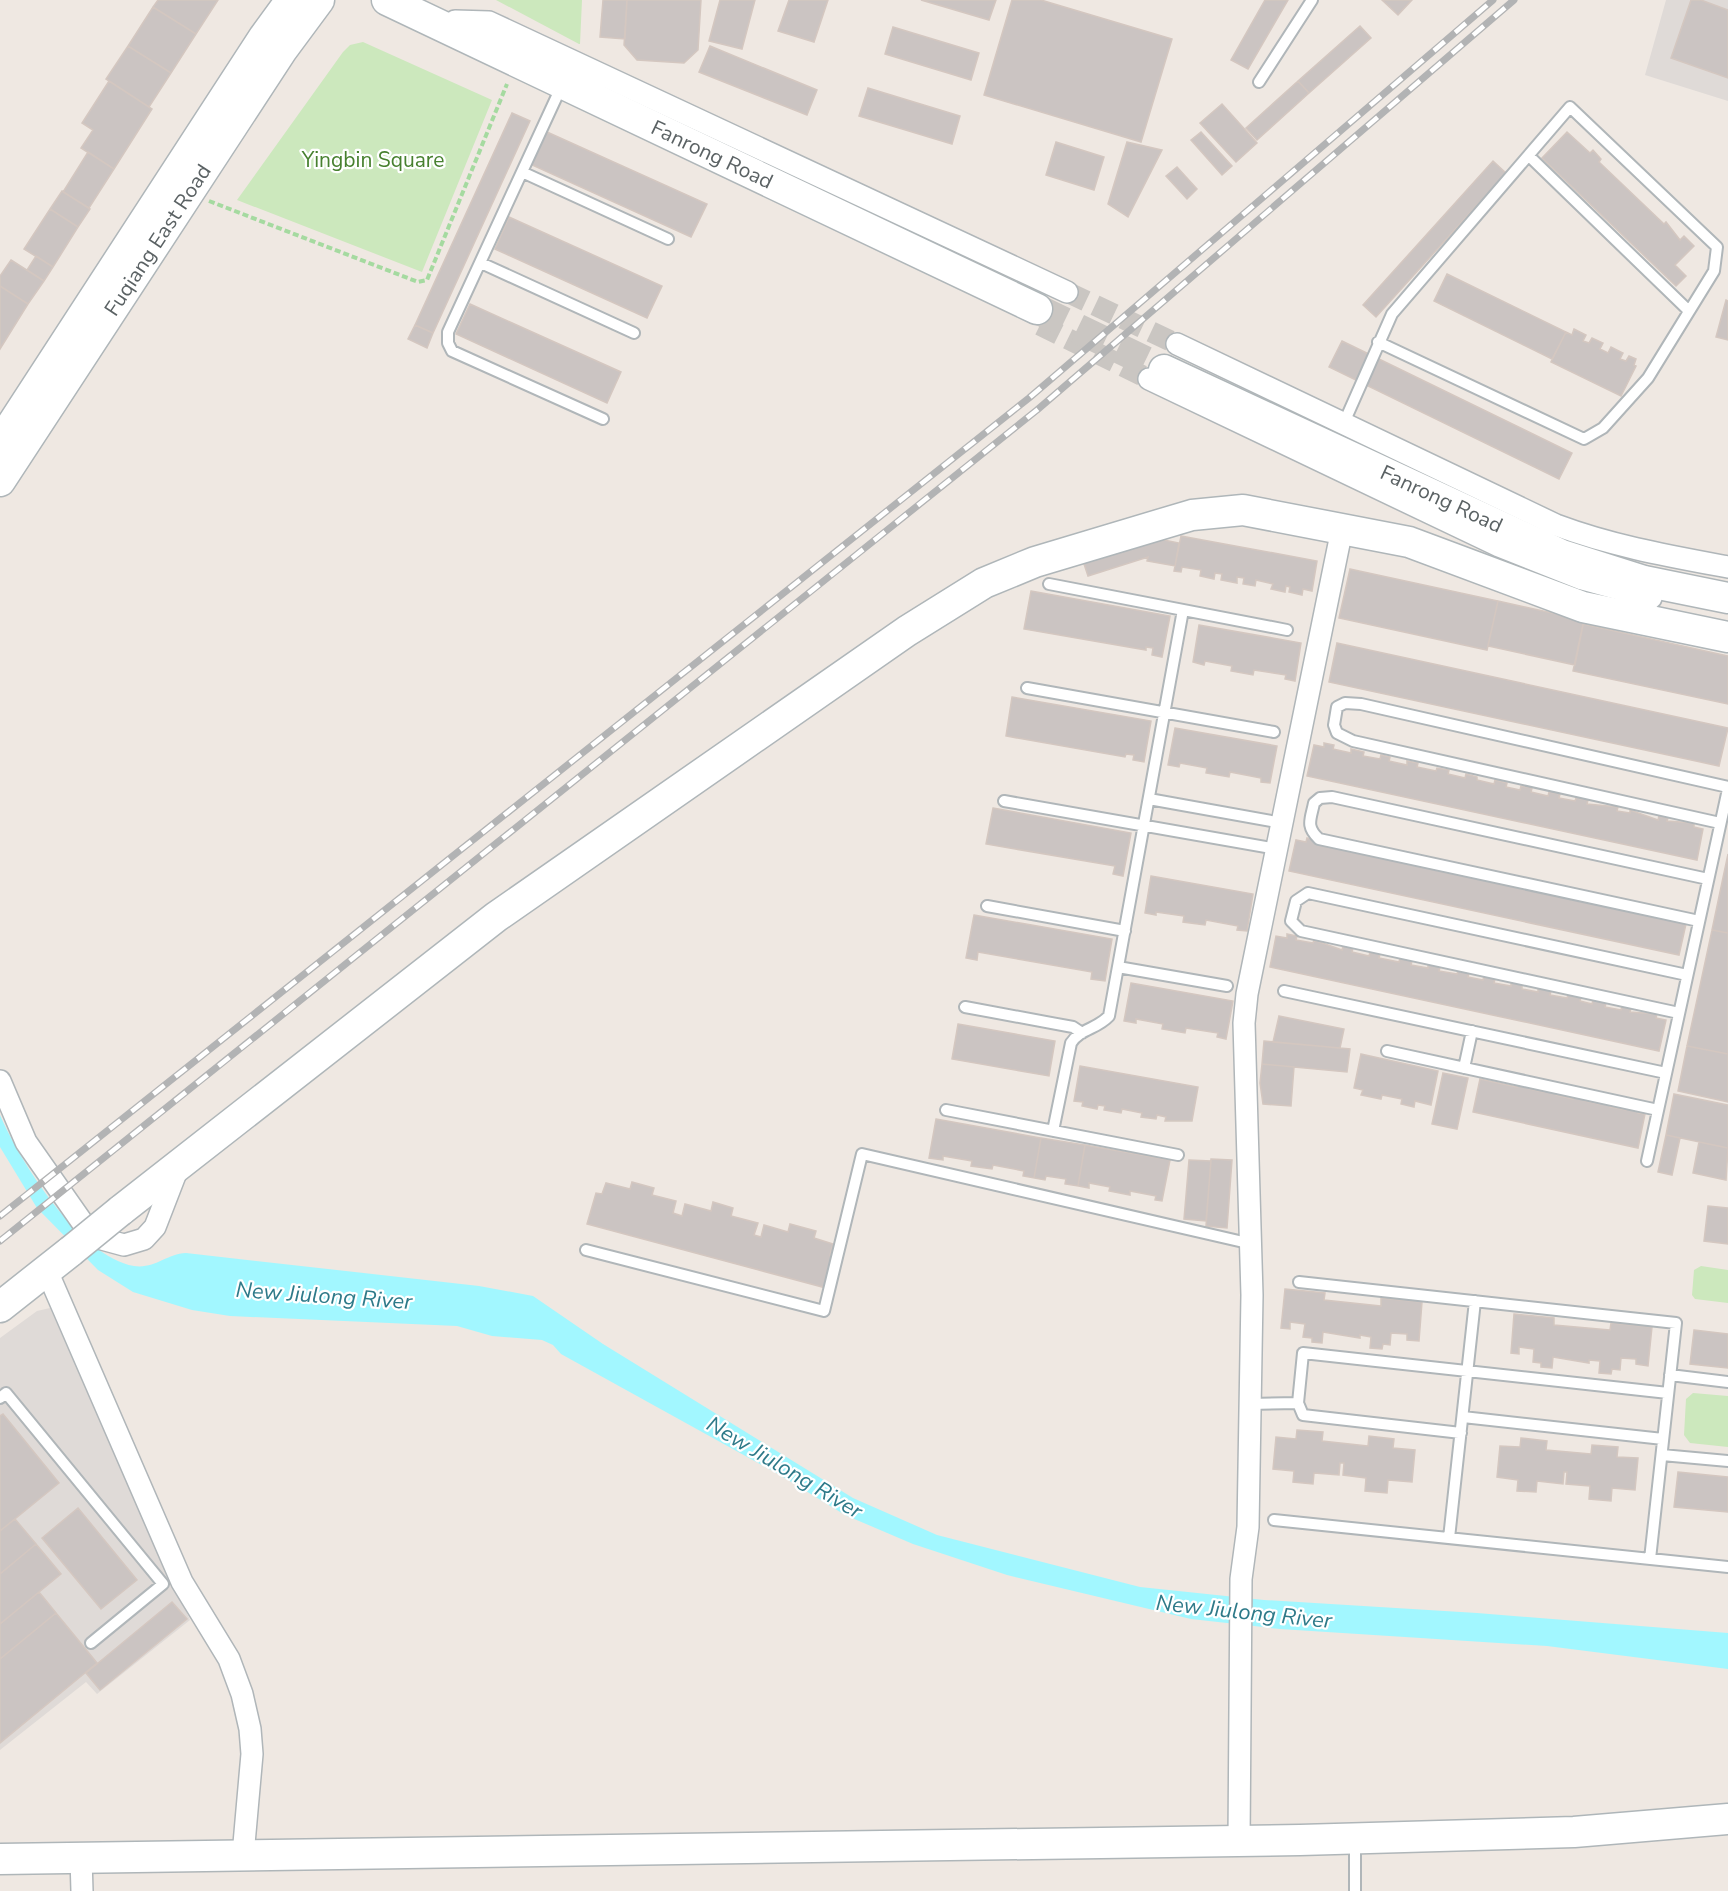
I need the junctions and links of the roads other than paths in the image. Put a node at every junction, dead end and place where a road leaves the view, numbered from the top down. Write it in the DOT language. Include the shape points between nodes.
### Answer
graph roads {
  1 [pos="291,0"];
  2 [pos="319,0"];
  3 [pos="387,0"];
  4 [pos="411,0"];
  5 [pos="1312,0"];
  6 [pos="455,27"];
  7 [pos="1259,82"];
  8 [pos="557,96"];
  9 [pos="1529,156"];
  10 [pos="522,172"];
  11 [pos="668,239"];
  12 [pos="480,263"];
  13 [pos="1047,307"];
  14 [pos="1689,311"];
  15 [pos="634,333"];
  16 [pos="1378,342"];
  17 [pos="1165,363"];
  18 [pos="603,419"];
  19 [pos="1343,425"];
  20 [pos="0,443"];
  21 [pos="0,482"];
  22 [pos="1342,529"];
  23 [pos="1728,567"];
  24 [pos="1728,582"];
  25 [pos="1049,584"];
  26 [pos="1728,598"];
  27 [pos="1183,610"];
  28 [pos="1728,612"];
  29 [pos="1287,630"];
  30 [pos="1728,638"];
  31 [pos="1027,688"];
  32 [pos="1164,712"];
  33 [pos="1274,732"];
  34 [pos="1728,788"];
  35 [pos="1149,799"];
  36 [pos="1004,801"];
  37 [pos="1282,823"];
  38 [pos="1720,823"];
  39 [pos="1144,826"];
  40 [pos="1277,849"];
  41 [pos="1708,879"];
  42 [pos="987,906"];
  43 [pos="1699,921"];
  44 [pos="1125,931"];
  45 [pos="1118,967"];
  46 [pos="1687,975"];
  47 [pos="1227,986"];
  48 [pos="1284,990"];
  49 [pos="965,1008"];
  50 [pos="1679,1013"];
  51 [pos="1472,1031"];
  52 [pos="1082,1033"];
  53 [pos="1387,1051"];
  54 [pos="1464,1068"];
  55 [pos="1666,1073"];
  56 [pos="0,1081"];
  57 [pos="946,1110"];
  58 [pos="1658,1110"];
  59 [pos="1053,1131"];
  60 [pos="1178,1155"];
  61 [pos="1647,1161"];
  62 [pos="179,1164"];
  63 [pos="1252,1244"];
  64 [pos="586,1250"];
  65 [pos="47,1270"];
  66 [pos="1299,1282"];
  67 [pos="1475,1301"];
  68 [pos="0,1307"];
  69 [pos="1468,1371"];
  70 [pos="1670,1375"];
  71 [pos="1728,1382"];
  72 [pos="1668,1393"];
  73 [pos="0,1398"];
  74 [pos="1298,1402"];
  75 [pos="1250,1404"];
  76 [pos="1463,1417"];
  77 [pos="1461,1433"];
  78 [pos="1663,1439"];
  79 [pos="1662,1455"];
  80 [pos="1728,1461"];
  81 [pos="1274,1520"];
  82 [pos="1449,1538"];
  83 [pos="1650,1559"];
  84 [pos="1728,1567"];
  85 [pos="91,1643"];
  86 [pos="1728,1819"];
  87 [pos="1355,1839"];
  88 [pos="1239,1841"];
  89 [pos="243,1855"];
  90 [pos="81,1858"];
  91 [pos="0,1859"];
  92 [pos="81,1891"];
  93 [pos="1355,1891"];
  1 -- 20 [label="street, Fuqiang East Road"];
  2 -- 21 [label="street, Fuqiang East Road" via="282,50"];
  3 -- 6 [label="street, Fanrong Road"];
  4 -- 6 [label="street, Fanrong Road"];
  5 -- 7 [label="lane"];
  6 -- 8 [label="street" via="484,62"];
  6 -- 13 [label="street, Fanrong Road"];
  8 -- 10 [label="lane"];
  8 -- 13 [label="street"];
  9 -- 14 [label="lane"];
  9 -- 14 [label="lane" via="1570,107 1717,247 1713,271"];
  9 -- 16 [label="lane" via="1392,314"];
  10 -- 11 [label="lane"];
  10 -- 12 [label="lane"];
  12 -- 15 [label="lane"];
  12 -- 18 [label="lane" via="448,332 452,351"];
  14 -- 16 [label="lane" via="1648,378 1603,428 1584,439"];
  16 -- 19 [label="lane"];
  17 -- 19 [label="street"];
  17 -- 24 [label="street, Fanrong Road" via="1566,545 1647,571"];
  17 -- 26 [label="street, Fanrong Road" via="1562,555 1644,581"];
  17 -- 28 [label="street" via="1509,550 1582,579 1651,598"];
  19 -- 23 [label="street" via="1596,540"];
  22 -- 30 [label="street" via="1409,542 1583,607"];
  22 -- 37 [label="street"];
  22 -- 62 [label="street" via="1243,510 1192,515 1090,544 984,583 907,631 496,917"];
  25 -- 27 [label="lane"];
  27 -- 29 [label="lane"];
  27 -- 32 [label="lane"];
  31 -- 32 [label="lane"];
  32 -- 33 [label="lane"];
  32 -- 35 [label="lane"];
  34 -- 38 [label="lane"];
  34 -- 38 [label="lane" via="1361,704 1345,703 1338,707 1334,725 1337,733 1353,741"];
  35 -- 37 [label="lane"];
  35 -- 39 [label="lane"];
  36 -- 39 [label="lane"];
  37 -- 40 [label="street"];
  38 -- 41 [label="lane"];
  39 -- 40 [label="lane"];
  39 -- 44 [label="lane"];
  40 -- 63 [label="street" via="1244,1023"];
  41 -- 43 [label="lane"];
  41 -- 43 [label="lane" via="1332,797 1314,803 1310,824 1319,839"];
  42 -- 44 [label="lane"];
  43 -- 46 [label="lane"];
  44 -- 45 [label="lane"];
  45 -- 47 [label="lane"];
  45 -- 52 [label="lane" via="1109,1016 1100,1026"];
  46 -- 50 [label="lane"];
  46 -- 50 [label="lane" via="1308,893 1296,901 1291,921 1301,931"];
  48 -- 51 [label="lane"];
  49 -- 52 [label="lane" via="1073,1027"];
  50 -- 55 [label="lane"];
  51 -- 54 [label="lane"];
  51 -- 55 [label="lane"];
  52 -- 59 [label="lane" via="1071,1043"];
  53 -- 54 [label="lane"];
  54 -- 58 [label="lane"];
  55 -- 58 [label="lane"];
  56 -- 62 [label="street" via="26,1142 82,1222 102,1239 124,1245 144,1239 155,1227"];
  57 -- 59 [label="lane"];
  58 -- 61 [label="lane"];
  59 -- 60 [label="lane"];
  62 -- 65 [label="street, bridge"];
  63 -- 64 [label="lane" via="862,1154 824,1311"];
  63 -- 75 [label="street"];
  65 -- 68 [label="street"];
  65 -- 89 [label="street" via="182,1582 229,1659 242,1694 252,1755"];
  66 -- 67 [label="lane"];
  67 -- 69 [label="lane"];
  67 -- 70 [label="lane" via="1676,1323"];
  69 -- 72 [label="lane"];
  69 -- 74 [label="lane" via="1303,1353"];
  69 -- 76 [label="lane"];
  70 -- 71 [label="lane"];
  70 -- 72 [label="lane"];
  72 -- 78 [label="lane"];
  73 -- 85 [label="lane" via="6,1393 163,1584"];
  74 -- 75 [label="lane"];
  74 -- 77 [label="lane" via="1303,1415"];
  75 -- 88 [label="street" via="1248,1527 1241,1579"];
  76 -- 77 [label="lane"];
  76 -- 78 [label="lane"];
  77 -- 82 [label="lane"];
  78 -- 79 [label="lane"];
  79 -- 80 [label="lane"];
  79 -- 83 [label="lane"];
  81 -- 82 [label="lane"];
  82 -- 83 [label="lane"];
  83 -- 84 [label="lane"];
  86 -- 87 [label="street" via="1574,1832"];
  87 -- 88 [label="street"];
  87 -- 93 [label="lane"];
  88 -- 89 [label="street"];
  89 -- 90 [label="street"];
  90 -- 91 [label="street"];
  90 -- 92 [label="street"];
}
